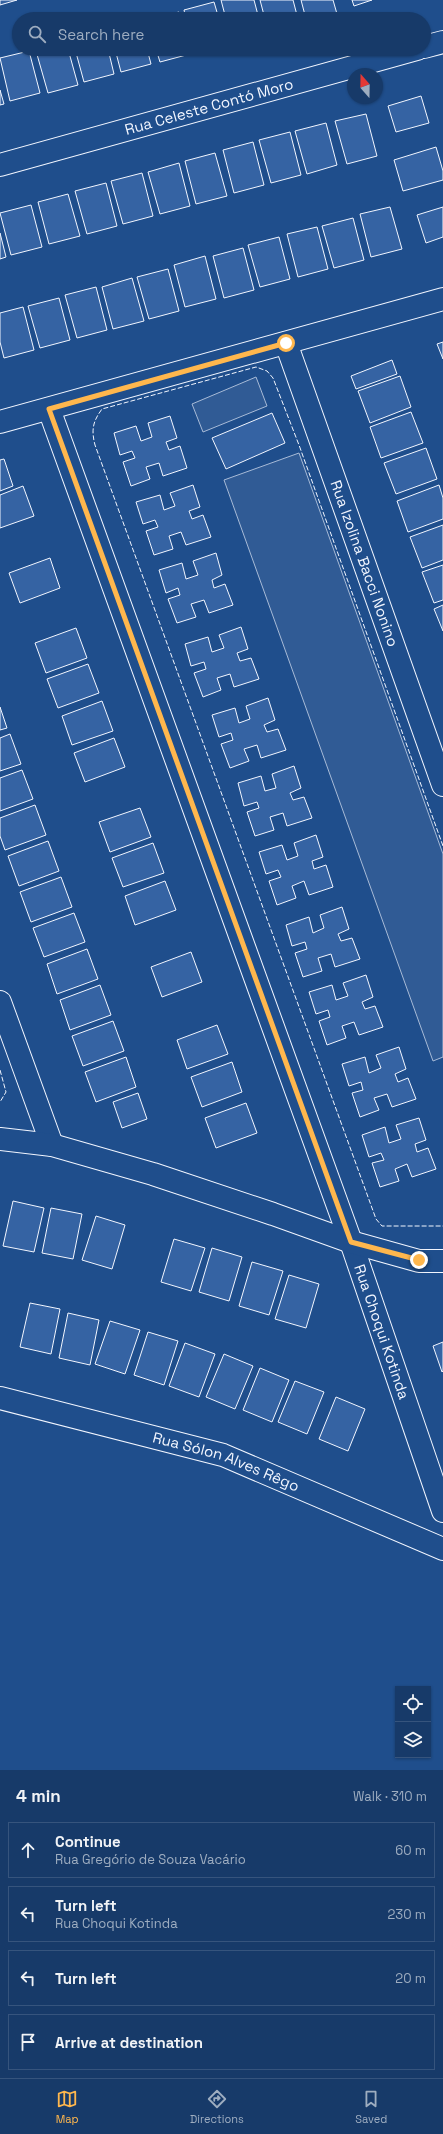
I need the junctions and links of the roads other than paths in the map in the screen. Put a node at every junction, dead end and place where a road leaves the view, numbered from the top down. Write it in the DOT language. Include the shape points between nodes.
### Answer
graph roads {
  1 [pos="443,42"];
  2 [pos="431,45"];
  3 [pos="392,56"];
  4 [pos="0,165"];
  5 [pos="443,299"];
  6 [pos="286,343"];
  7 [pos="49,409"];
  8 [pos="0,422"];
  9 [pos="443,785"];
  10 [pos="0,1002"];
  11 [pos="0,1139"];
  12 [pos="52,1145"];
  13 [pos="351,1242"];
  14 [pos="443,1261"];
  15 [pos="0,1398"];
  16 [pos="443,1511"];
  17 [pos="443,1549"];
  1 -- 2 [label="street"];
  3 -- 4 [label="street, Rua Celeste Contó Moro"];
  5 -- 6 [label="street"];
  6 -- 7 [label="street"];
  6 -- 9 [label="street, Rua Izolina Bacci Nonino"];
  7 -- 8 [label="street"];
  7 -- 13 [label="street, Rua Choqui Kotinda"];
  10 -- 12 [label="street"];
  11 -- 12 [label="street"];
  12 -- 13 [label="street" via="153,1174"];
  13 -- 14 [label="street" via="419,1260"];
  13 -- 16 [label="street, Rua Choqui Kotinda"];
  15 -- 17 [label="street, Rua Sólon Alves Rêgo" via="224,1455"];
}
